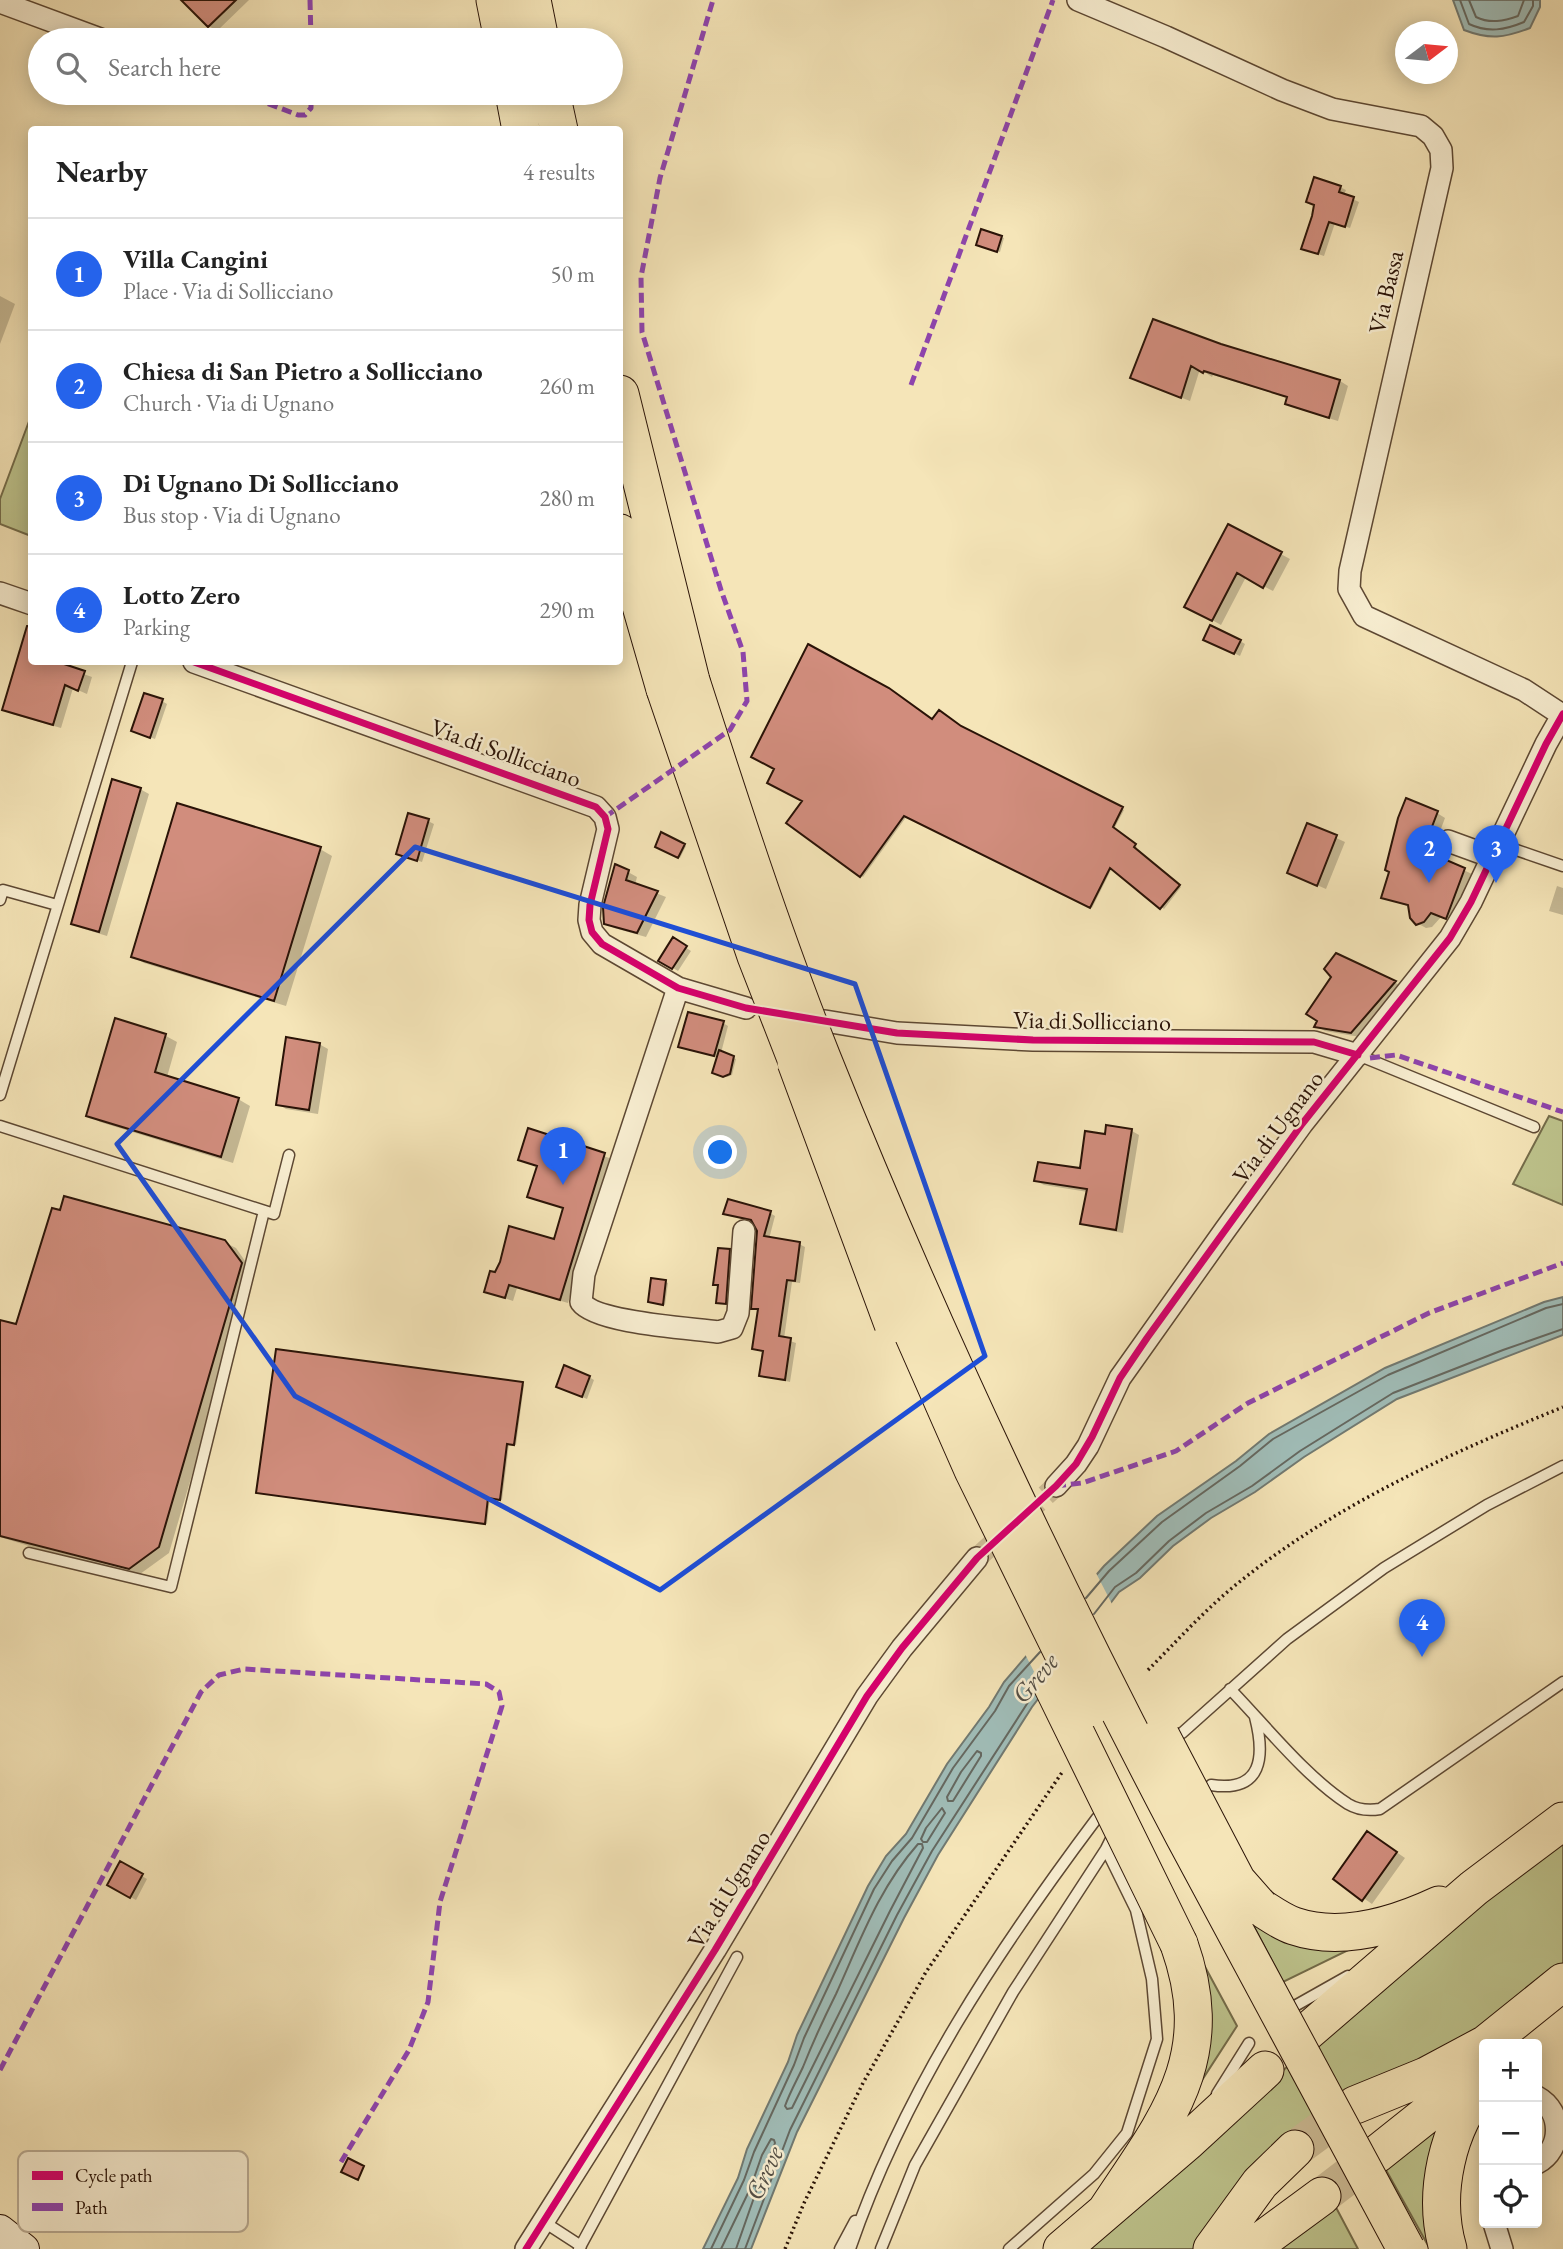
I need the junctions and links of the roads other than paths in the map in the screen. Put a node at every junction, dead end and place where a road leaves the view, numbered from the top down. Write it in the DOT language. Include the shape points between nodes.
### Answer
graph roads {
  1 [pos="495,0"];
  2 [pos="532,0"];
  3 [pos="1078,0"];
  4 [pos="0,2"];
  5 [pos="70,28"];
  6 [pos="500,28"];
  7 [pos="538,28"];
  8 [pos="516,105"];
  9 [pos="554,105"];
  10 [pos="520,126"];
  11 [pos="558,126"];
  12 [pos="623,409"];
  13 [pos="623,541"];
  14 [pos="0,593"];
  15 [pos="28,603"];
  16 [pos="131,665"];
  17 [pos="202,665"];
  18 [pos="678,685"];
  19 [pos="1563,715"];
  20 [pos="1448,841"];
  21 [pos="1495,850"];
  22 [pos="1563,866"];
  23 [pos="0,900"];
  24 [pos="57,905"];
  25 [pos="678,988"];
  26 [pos="746,1008"];
  27 [pos="814,1046"];
  28 [pos="1358,1055"];
  29 [pos="0,1094"];
  30 [pos="0,1126"];
  31 [pos="1534,1127"];
  32 [pos="289,1155"];
  33 [pos="264,1211"];
  34 [pos="744,1231"];
  35 [pos="1563,1466"];
  36 [pos="1056,1486"];
  37 [pos="29,1553"];
  38 [pos="977,1558"];
  39 [pos="1563,1682"];
  40 [pos="1230,1689"];
  41 [pos="1254,1714"];
  42 [pos="1182,1733"];
  43 [pos="1211,1785"];
  44 [pos="1097,1818"];
  45 [pos="1563,1821"];
  46 [pos="1112,1835"];
  47 [pos="1106,1849"];
  48 [pos="1474,1888"];
  49 [pos="1415,1939"];
  50 [pos="737,1957"];
  51 [pos="1366,1966"];
  52 [pos="1354,1973"];
  53 [pos="1563,1982"];
  54 [pos="1563,2006"];
  55 [pos="1300,2019"];
  56 [pos="1492,2039"];
  57 [pos="1520,2039"];
  58 [pos="1529,2039"];
  59 [pos="1479,2048"];
  60 [pos="1257,2057"];
  61 [pos="1479,2072"];
  62 [pos="1479,2091"];
  63 [pos="1542,2100"];
  64 [pos="1355,2105"];
  65 [pos="1295,2149"];
  66 [pos="1377,2154"];
  67 [pos="1542,2161"];
  68 [pos="1322,2196"];
  69 [pos="864,2207"];
  70 [pos="1106,2211"];
  71 [pos="544,2222"];
  72 [pos="1496,2228"];
  73 [pos="0,2230"];
  74 [pos="580,2247"];
  75 [pos="24,2249"];
  76 [pos="526,2249"];
  77 [pos="840,2249"];
  78 [pos="850,2249"];
  79 [pos="881,2249"];
  80 [pos="1009,2249"];
  81 [pos="1062,2249"];
  82 [pos="1212,2249"];
  83 [pos="1250,2249"];
  84 [pos="1379,2249"];
  85 [pos="1406,2249"];
  86 [pos="1448,2249"];
  87 [pos="1502,2249"];
  1 -- 6 [label="highway"];
  2 -- 7 [label="highway"];
  3 -- 19 [label="street, Via Bassa" via="1332,109 1421,126 1433,136 1441,150 1442,168 1349,589 1364,616 1524,690"];
  4 -- 5 [label="street"];
  8 -- 10 [label="highway"];
  9 -- 11 [label="highway"];
  12 -- 18 [label="highway"];
  13 -- 18 [label="highway"];
  14 -- 15 [label="street"];
  16 -- 24 [label="lane"];
  17 -- 25 [label="street, Via di Sollicciano" via="596,807 608,829 590,905 592,932 602,944"];
  18 -- 27 [label="highway, bridge" via="735,818"];
  19 -- 21 [label="street, Via di Ugnano"];
  20 -- 21 [label="street"];
  21 -- 22 [label="lane"];
  21 -- 28 [label="street, Via di Ugnano" via="1450,938"];
  23 -- 24 [label="lane" via="3,890"];
  24 -- 29 [label="lane"];
  25 -- 26 [label="street, Via di Sollicciano"];
  25 -- 34 [label="street" via="584,1274 581,1302 605,1317 718,1332 732,1328 738,1314"];
  27 -- 28 [label="street, Via di Sollicciano" via="897,1033 1033,1040 1314,1042"];
  27 -- 48 [label="highway, bridge" via="1046,1517 1237,1881 1260,1907 1312,1931 1377,1928 1423,1913"];
  27 -- 70 [label="highway, bridge" via="928,1419 1027,1635 1179,1944 1190,1977 1194,2003 1185,2076 1153,2141"];
  27 -- 84 [label="highway, bridge" via="979,1483 1166,1856"];
  27 -- 85 [label="highway, bridge" via="995,1454 1095,1662"];
  28 -- 31 [label="lane"];
  28 -- 36 [label="street, Via di Ugnano" via="1302,1124 1147,1338 1116,1384 1088,1446"];
  30 -- 33 [label="lane"];
  32 -- 33 [label="lane" via="274,1214"];
  33 -- 37 [label="lane" via="171,1587"];
  35 -- 40 [label="lane" via="1486,1505 1384,1567 1287,1639"];
  38 -- 71 [label="street, Via di Ugnano" via="861,1705 788,1831"];
  39 -- 41 [label="lane" via="1380,1809 1367,1811 1350,1805 1318,1780"];
  40 -- 41 [label="lane"];
  40 -- 42 [label="lane"];
  41 -- 43 [label="lane" via="1261,1753 1256,1772 1240,1784"];
  44 -- 69 [label="lane" via="1031,1906 975,1994 925,2078"];
  45 -- 48 [label="highway"];
  46 -- 47 [label="lane"];
  47 -- 79 [label="lane" via="1013,1992 915,2165"];
  47 -- 80 [label="lane" via="1136,1910 1153,1979 1157,2039 1127,2133 1094,2174"];
  48 -- 49 [label="highway"];
  49 -- 51 [label="lane"];
  49 -- 55 [label="highway"];
  50 -- 74 [label="lane"];
  52 -- 55 [label="lane"];
  53 -- 56 [label="highway"];
  54 -- 57 [label="highway"];
  54 -- 58 [label="highway"];
  59 -- 64 [label="highway"];
  60 -- 70 [label="highway" via="1188,2141"];
  61 -- 66 [label="highway"];
  62 -- 86 [label="highway" via="1465,2112 1447,2159 1443,2204"];
  63 -- 67 [label="street" via="1555,2108 1563,2130 1556,2151"];
  65 -- 82 [label="highway" via="1259,2183"];
  68 -- 83 [label="highway"];
  69 -- 77 [label="lane"];
  69 -- 78 [label="lane"];
  70 -- 81 [label="highway"];
  71 -- 74 [label="lane"];
  71 -- 76 [label="street, Via di Ugnano"];
  72 -- 87 [label="street"];
  73 -- 75 [label="main road"];
}
